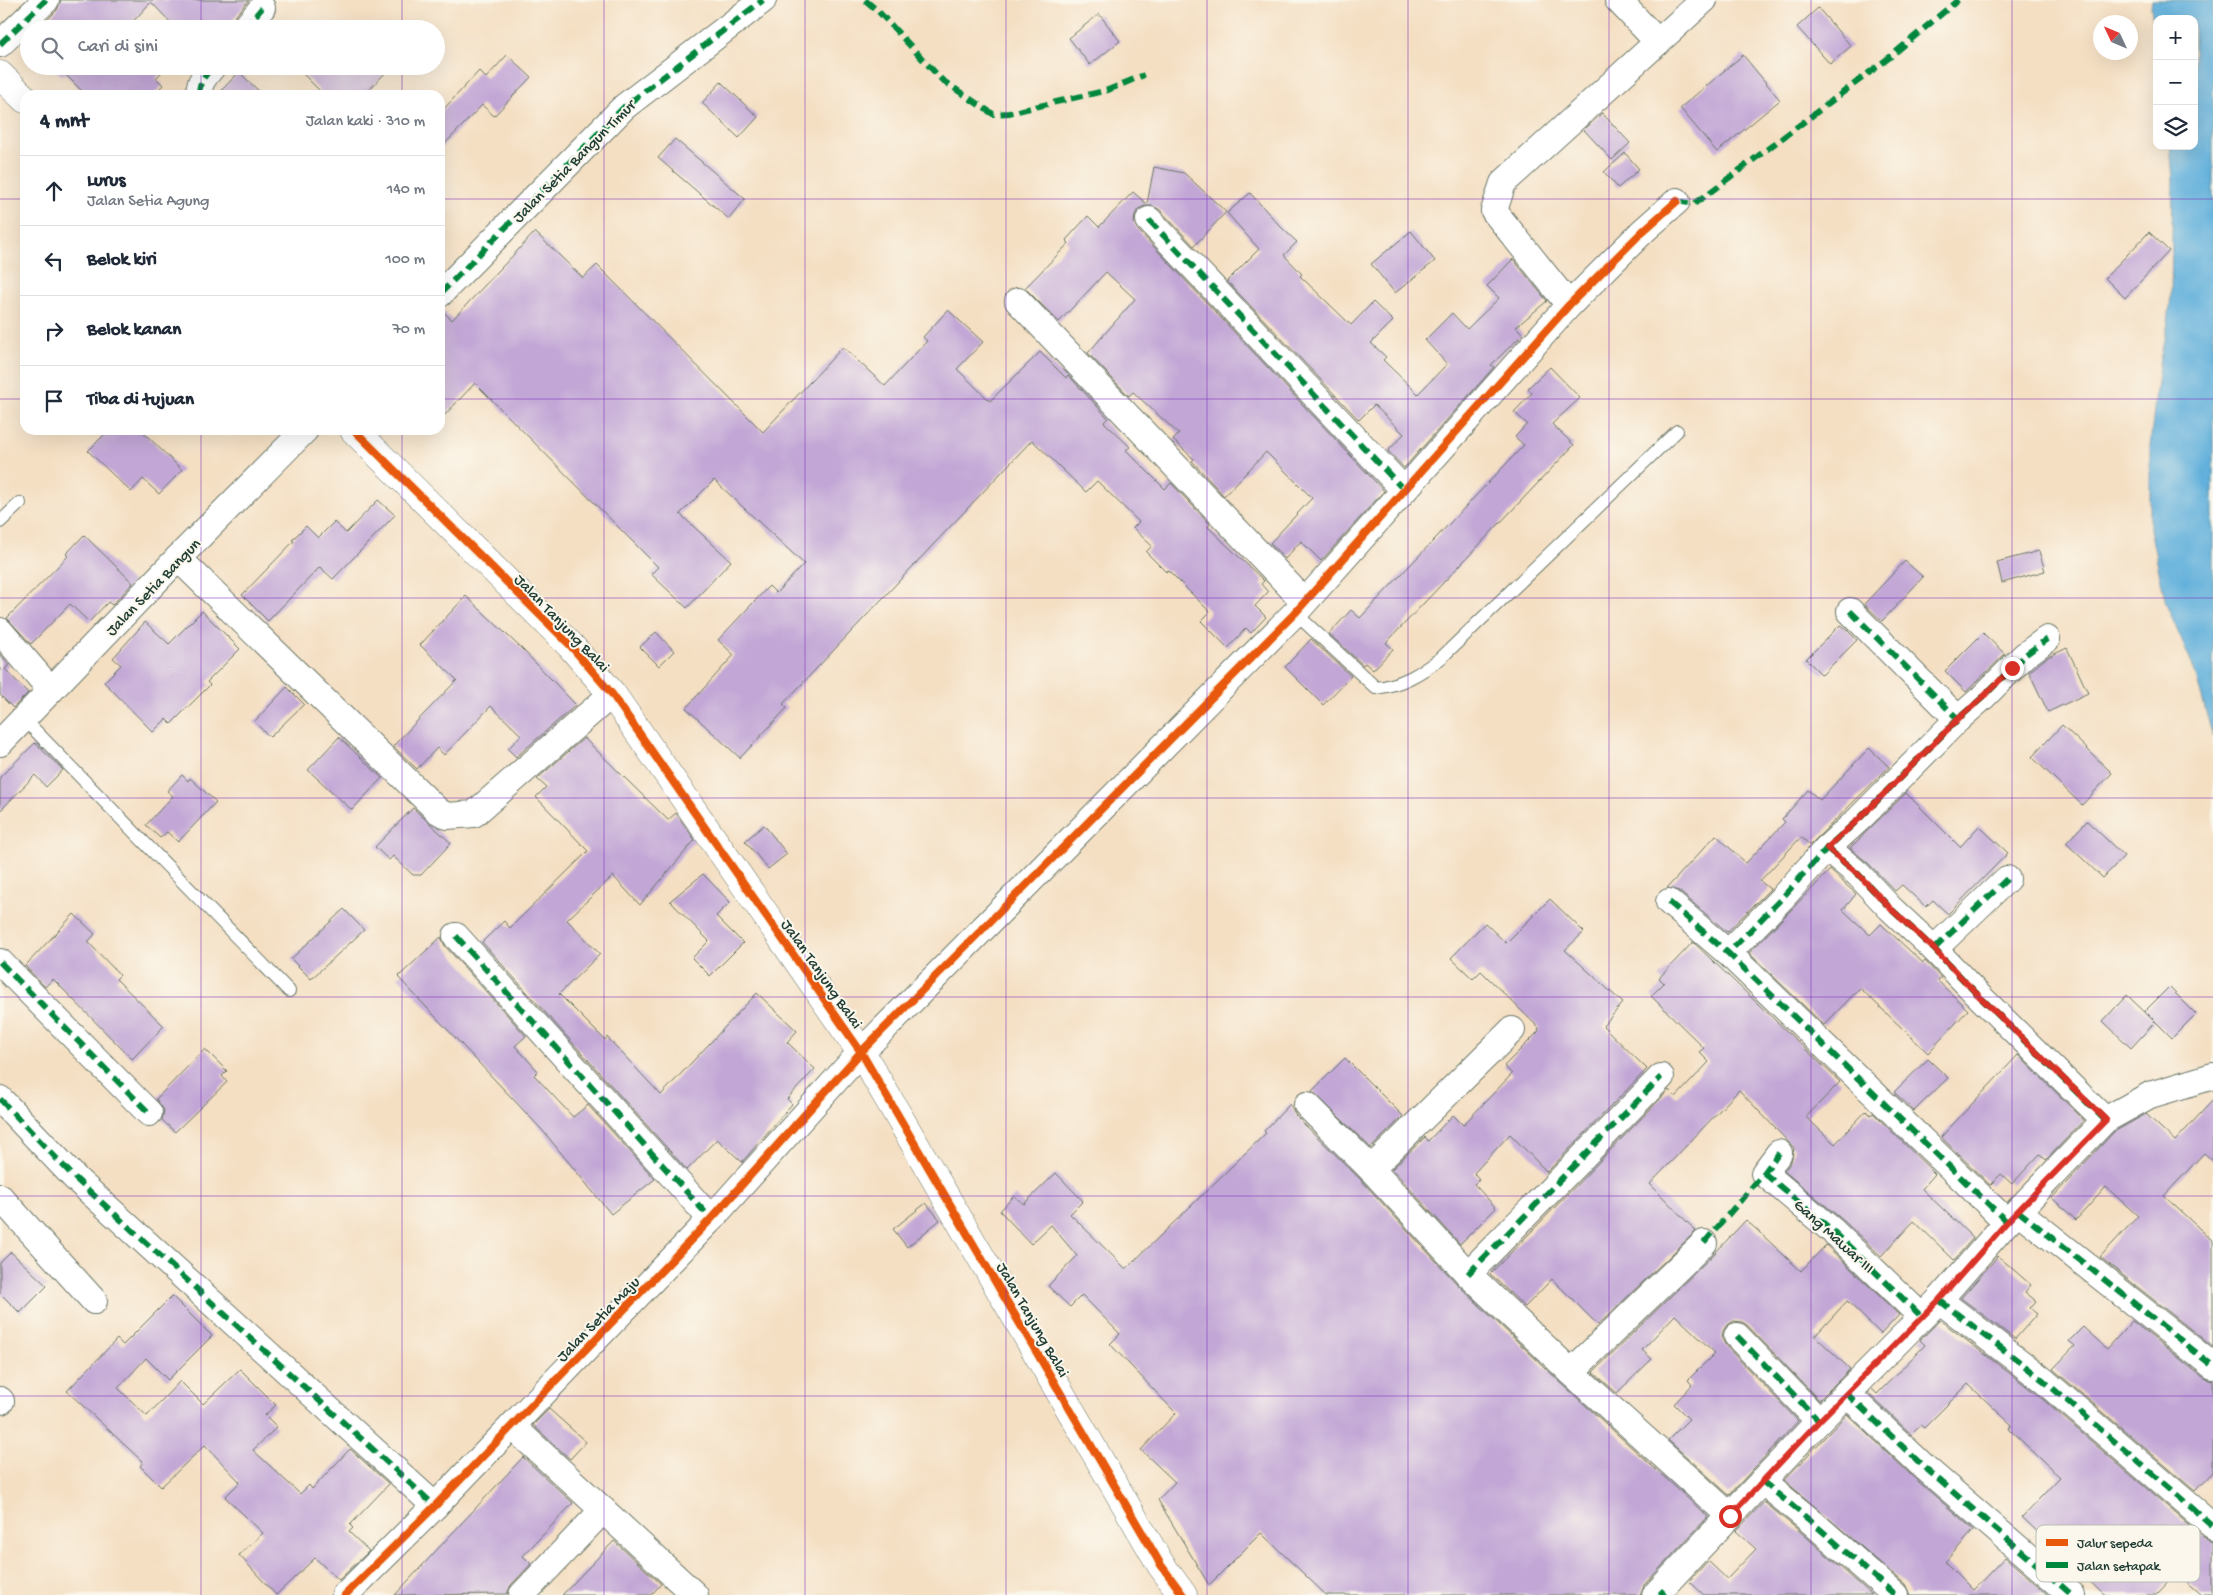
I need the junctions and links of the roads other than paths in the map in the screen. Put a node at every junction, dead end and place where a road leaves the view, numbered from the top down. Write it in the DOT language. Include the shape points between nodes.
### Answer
graph roads {
  1 [pos="46,0"];
  2 [pos="763,0"];
  3 [pos="1618,0"];
  4 [pos="1704,0"];
  5 [pos="262,8"];
  6 [pos="25,20"];
  7 [pos="252,20"];
  8 [pos="20,25"];
  9 [pos="1658,42"];
  10 [pos="0,44"];
  11 [pos="0,75"];
  12 [pos="206,75"];
  13 [pos="199,90"];
  14 [pos="20,94"];
  15 [pos="1676,201"];
  16 [pos="1149,220"];
  17 [pos="445,289"];
  18 [pos="1018,301"];
  19 [pos="1569,305"];
  20 [pos="1677,431"];
  21 [pos="301,435"];
  22 [pos="359,435"];
  23 [pos="1404,490"];
  24 [pos="20,502"];
  25 [pos="0,522"];
  26 [pos="178,558"];
  27 [pos="1299,607"];
  28 [pos="1850,612"];
  29 [pos="0,631"];
  30 [pos="2047,639"];
  31 [pos="51,690"];
  32 [pos="612,694"];
  33 [pos="24,719"];
  34 [pos="1958,719"];
  35 [pos="0,743"];
  36 [pos="1827,848"];
  37 [pos="2007,879"];
  38 [pos="1669,902"];
  39 [pos="456,936"];
  40 [pos="1934,949"];
  41 [pos="1728,953"];
  42 [pos="0,962"];
  43 [pos="289,991"];
  44 [pos="1512,1030"];
  45 [pos="861,1052"];
  46 [pos="2213,1076"];
  47 [pos="1661,1078"];
  48 [pos="0,1099"];
  49 [pos="1307,1105"];
  50 [pos="149,1112"];
  51 [pos="2106,1120"];
  52 [pos="1779,1153"];
  53 [pos="1371,1169"];
  54 [pos="0,1197"];
  55 [pos="2012,1216"];
  56 [pos="711,1219"];
  57 [pos="1704,1243"];
  58 [pos="1468,1274"];
  59 [pos="94,1302"];
  60 [pos="1931,1308"];
  61 [pos="1737,1336"];
  62 [pos="2213,1366"];
  63 [pos="1571,1372"];
  64 [pos="1846,1393"];
  65 [pos="1819,1421"];
  66 [pos="512,1426"];
  67 [pos="1762,1481"];
  68 [pos="435,1506"];
  69 [pos="604,1510"];
  70 [pos="1730,1516"];
  71 [pos="2213,1526"];
  72 [pos="2036,1564"];
  73 [pos="2057,1582"];
  74 [pos="687,1592"];
  75 [pos="1660,1593"];
  76 [pos="345,1595"];
  77 [pos="522,1595"];
  78 [pos="1183,1595"];
  79 [pos="1895,1595"];
  80 [pos="2072,1595"];
  1 -- 6 [label="street"];
  2 -- 17 [label="street, Jalan Setia Bangun Timur" via="624,107"];
  3 -- 9 [label="street"];
  4 -- 9 [label="street"];
  5 -- 7 [label="street"];
  8 -- 10 [label="street"];
  9 -- 19 [label="street" via="1503,183 1494,211"];
  11 -- 14 [label="street"];
  12 -- 13 [label="street"];
  15 -- 19 [label="street, Jalan Setia Maju"];
  16 -- 23 [label="street"];
  18 -- 27 [label="street"];
  19 -- 23 [label="street, Jalan Setia Maju"];
  20 -- 27 [label="lane" via="1441,658 1419,675 1376,688"];
  21 -- 26 [label="street, Jalan Setia Bangun"];
  22 -- 32 [label="street, Jalan Tanjung Balai" via="570,644"];
  23 -- 27 [label="street, Jalan Setia Maju"];
  24 -- 25 [label="lane"];
  26 -- 31 [label="street, Jalan Setia Bangun"];
  26 -- 32 [label="street" via="438,811 447,816 474,814"];
  27 -- 45 [label="street, Jalan Setia Maju"];
  28 -- 34 [label="street"];
  29 -- 31 [label="street"];
  30 -- 34 [label="street" via="2025,655"];
  31 -- 33 [label="street, Jalan Setia Bangun"];
  32 -- 45 [label="street, Jalan Tanjung Balai"];
  33 -- 35 [label="street, Jalan Setia Bangun"];
  33 -- 43 [label="lane"];
  34 -- 36 [label="street"];
  36 -- 40 [label="street"];
  36 -- 41 [label="street"];
  37 -- 40 [label="street"];
  38 -- 41 [label="street"];
  39 -- 56 [label="street"];
  40 -- 51 [label="street"];
  41 -- 55 [label="street"];
  42 -- 50 [label="street"];
  44 -- 53 [label="street"];
  45 -- 56 [label="street, Jalan Setia Maju"];
  45 -- 78 [label="street, Jalan Tanjung Balai" via="1161,1565"];
  46 -- 51 [label="street" via="2150,1095"];
  47 -- 58 [label="street"];
  48 -- 68 [label="street" via="76,1179"];
  49 -- 53 [label="street"];
  51 -- 55 [label="street"];
  52 -- 60 [label="street, Gang Mawar III" via="1764,1173"];
  53 -- 58 [label="street"];
  54 -- 59 [label="street"];
  55 -- 60 [label="street"];
  55 -- 62 [label="street"];
  56 -- 66 [label="street, Jalan Setia Maju"];
  57 -- 63 [label="street"];
  58 -- 63 [label="street"];
  60 -- 64 [label="street"];
  60 -- 71 [label="street" via="2043,1380"];
  61 -- 65 [label="street"];
  63 -- 70 [label="street"];
  64 -- 65 [label="street"];
  64 -- 72 [label="street" via="1923,1466"];
  65 -- 67 [label="street"];
  66 -- 68 [label="street, Jalan Setia Maju"];
  66 -- 69 [label="street"];
  67 -- 70 [label="street"];
  67 -- 79 [label="street"];
  68 -- 76 [label="street, Jalan Setia Maju"];
  69 -- 74 [label="street"];
  69 -- 77 [label="street"];
  70 -- 75 [label="street"];
  73 -- 80 [label="street"];
}
